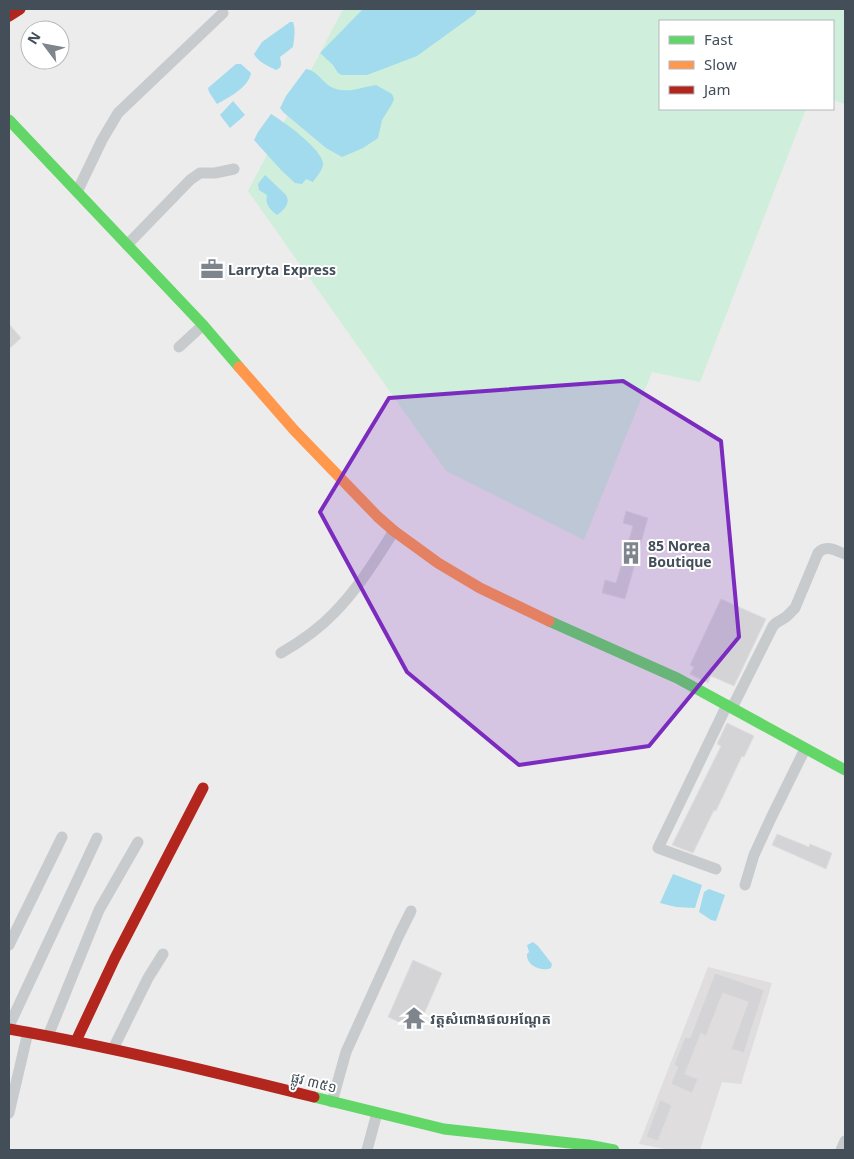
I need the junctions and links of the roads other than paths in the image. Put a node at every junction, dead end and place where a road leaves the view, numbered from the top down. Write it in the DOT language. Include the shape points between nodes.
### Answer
graph roads {
  1 [pos="20,9"];
  2 [pos="223,13"];
  3 [pos="9,16"];
  4 [pos="9,120"];
  5 [pos="234,169"];
  6 [pos="77,192"];
  7 [pos="127,244"];
  8 [pos="203,325"];
  9 [pos="179,347"];
  10 [pos="394,531"];
  11 [pos="845,554"];
  12 [pos="282,654"];
  13 [pos="730,706"];
  14 [pos="805,748"];
  15 [pos="845,770"];
  16 [pos="203,788"];
  17 [pos="62,837"];
  18 [pos="97,838"];
  19 [pos="138,842"];
  20 [pos="716,869"];
  21 [pos="744,885"];
  22 [pos="411,911"];
  23 [pos="9,945"];
  24 [pos="163,954"];
  25 [pos="9,1027"];
  26 [pos="28,1032"];
  27 [pos="48,1036"];
  28 [pos="76,1041"];
  29 [pos="113,1049"];
  30 [pos="332,1102"];
  31 [pos="377,1113"];
  32 [pos="9,1114"];
  33 [pos="845,1141"];
  34 [pos="367,1150"];
  35 [pos="614,1150"];
  36 [pos="841,1150"];
  1 -- 3 [label="street"];
  2 -- 6 [label="street" via="118,113"];
  4 -- 6 [label="street"];
  5 -- 7 [label="street" via="200,173 190,180"];
  6 -- 7 [label="street"];
  7 -- 8 [label="street"];
  8 -- 9 [label="street"];
  8 -- 10 [label="street" via="294,430"];
  10 -- 12 [label="street" via="334,614"];
  10 -- 13 [label="street" via="480,588"];
  11 -- 13 [label="street" via="826,548 818,553 795,608 773,626"];
  13 -- 14 [label="street"];
  13 -- 20 [label="street" via="658,848"];
  14 -- 15 [label="street"];
  14 -- 21 [label="street" via="754,855"];
  16 -- 28 [label="street"];
  17 -- 23 [label="street"];
  18 -- 25 [label="street"];
  19 -- 27 [label="street" via="99,910"];
  22 -- 30 [label="street" via="350,1043"];
  24 -- 29 [label="street"];
  25 -- 26 [label="street, ផ្លូវ ៣៥១"];
  26 -- 27 [label="street, ផ្លូវ ៣៥១"];
  26 -- 32 [label="street"];
  27 -- 28 [label="street, ផ្លូវ ៣៥១"];
  28 -- 29 [label="street, ផ្លូវ ៣៥១"];
  29 -- 30 [label="street, ផ្លូវ ៣៥១"];
  30 -- 31 [label="street, ផ្លូវ ៣៥១"];
  31 -- 34 [label="street"];
  31 -- 35 [label="street, ផ្លូវ ៣៥១" via="444,1129 588,1144"];
  33 -- 36 [label="street"];
}
